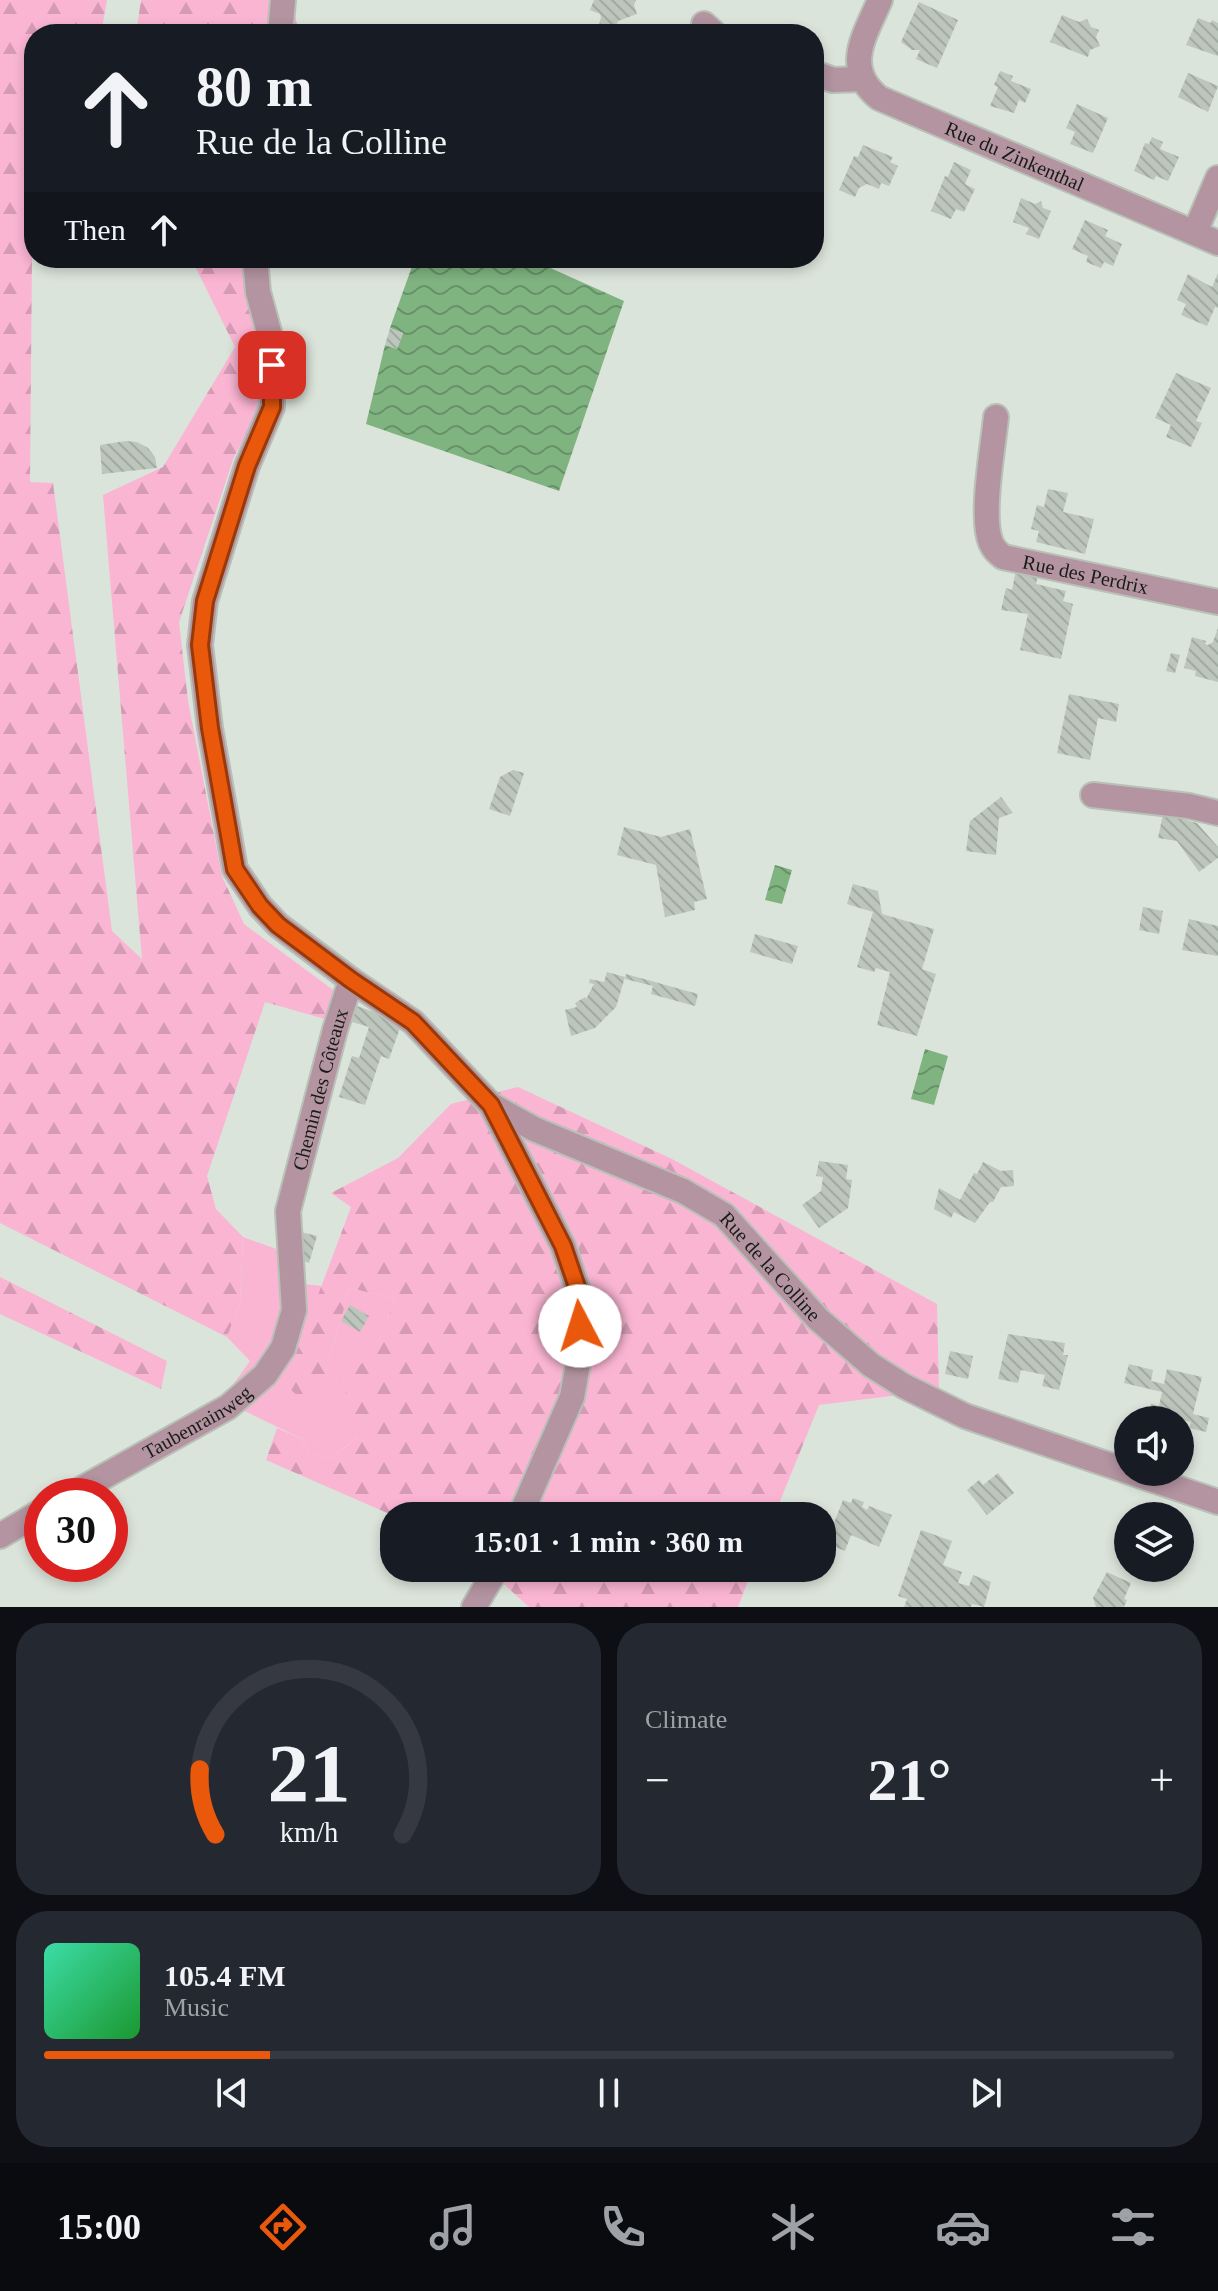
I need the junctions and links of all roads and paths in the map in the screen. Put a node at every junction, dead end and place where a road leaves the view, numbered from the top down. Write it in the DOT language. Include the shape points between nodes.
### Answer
graph roads {
  1 [pos="283,0"];
  2 [pos="880,0"];
  3 [pos="281,24"];
  4 [pos="824,77"];
  5 [pos="862,79"];
  6 [pos="1218,178"];
  7 [pos="1195,232"];
  8 [pos="1218,243"];
  9 [pos="256,268"];
  10 [pos="996,417"];
  11 [pos="1218,602"];
  12 [pos="1093,795"];
  13 [pos="1218,813"];
  14 [pos="351,980"];
  15 [pos="491,1105"];
  16 [pos="275,1362"];
  17 [pos="101,1478"];
  18 [pos="526,1502"];
  19 [pos="1218,1502"];
  20 [pos="24,1522"];
  21 [pos="0,1536"];
  22 [pos="489,1582"];
  23 [pos="474,1607"];
  1 -- 3 [label="street"];
  2 -- 5 [label="street" via="861,44"];
  4 -- 5 [label="street"];
  5 -- 7 [label="street, Rue du Zinkenthal" via="891,104"];
  6 -- 7 [label="street"];
  7 -- 8 [label="street, Rue du Zinkenthal"];
  9 -- 14 [label="street" via="272,343 272,407 247,466 205,601 202,677 235,869 278,925"];
  10 -- 11 [label="street, Rue des Perdrix" via="986,523 995,551 1003,557"];
  12 -- 13 [label="street"];
  14 -- 15 [label="street, Rue de la Colline" via="413,1022"];
  14 -- 16 [label="street, Chemin des Côteaux" via="288,1211 294,1310"];
  15 -- 18 [label="street" via="563,1246 579,1305 579,1358 572,1397"];
  15 -- 19 [label="street, Rue de la Colline" via="534,1129 683,1191 724,1215 818,1319 904,1386 965,1416"];
  16 -- 17 [label="street, Taubenrainweg" via="228,1407"];
  20 -- 21 [label="street"];
  22 -- 23 [label="street"];
}
